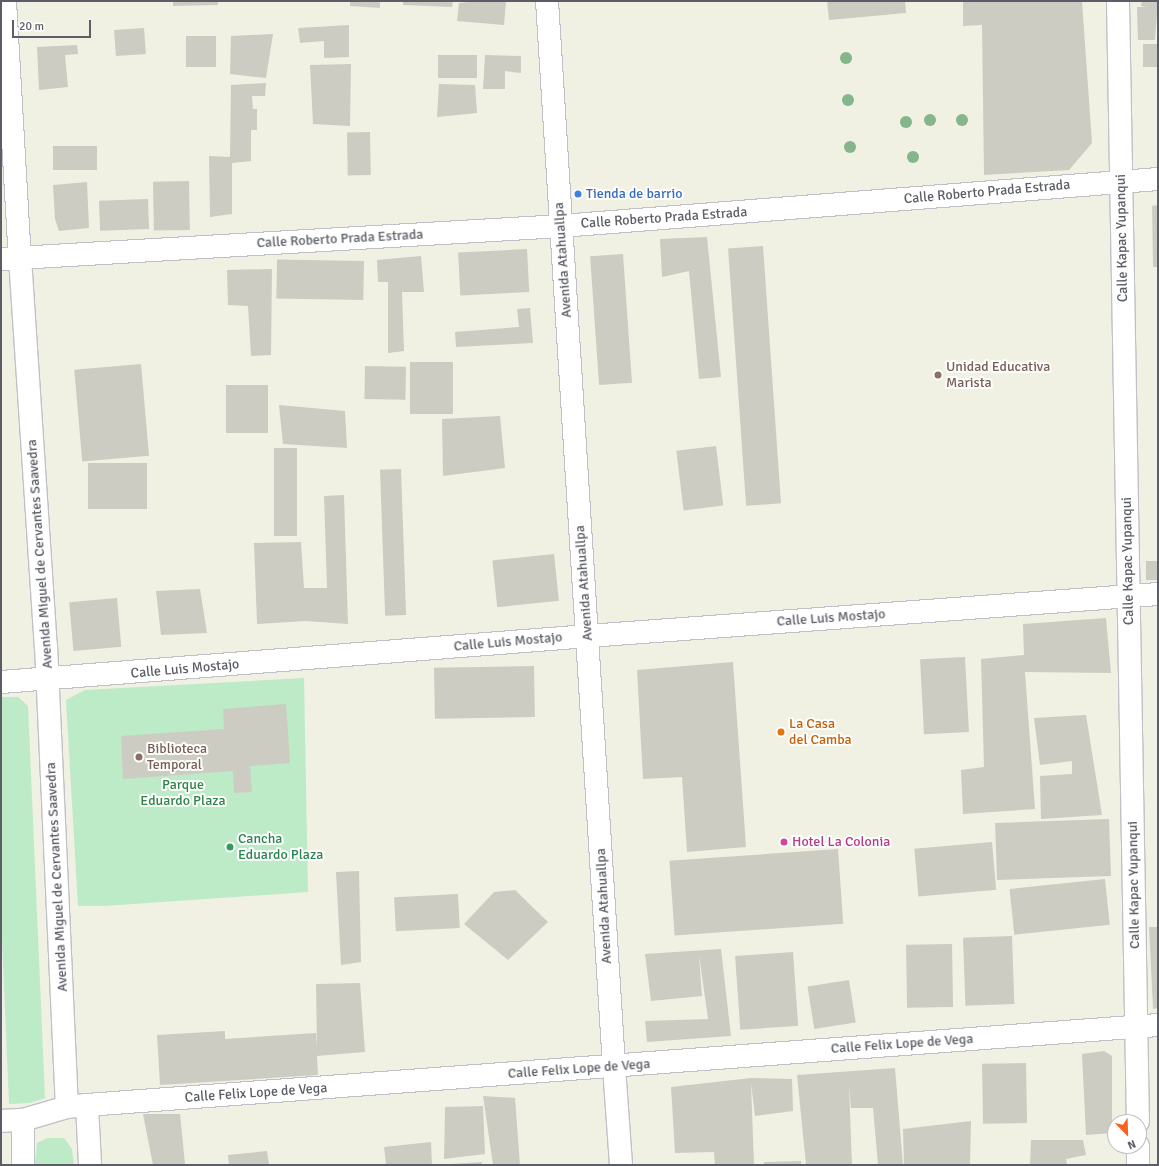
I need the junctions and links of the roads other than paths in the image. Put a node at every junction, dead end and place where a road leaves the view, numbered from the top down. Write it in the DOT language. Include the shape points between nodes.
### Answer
graph roads {
  1 [pos="5,1"];
  2 [pos="547,1"];
  3 [pos="1118,1"];
  4 [pos="1158,179"];
  5 [pos="1121,182"];
  6 [pos="560,226"];
  7 [pos="10,258"];
  8 [pos="1158,594"];
  9 [pos="1129,595"];
  10 [pos="588,636"];
  11 [pos="48,679"];
  12 [pos="1,682"];
  13 [pos="1158,1025"];
  14 [pos="1136,1026"];
  15 [pos="614,1067"];
  16 [pos="77,1106"];
  17 [pos="1138,1114"];
  18 [pos="23,1120"];
  19 [pos="1,1121"];
  20 [pos="1138,1154"];
  21 [pos="23,1165"];
  22 [pos="90,1165"];
  23 [pos="622,1165"];
  24 [pos="1138,1165"];
  1 -- 7 [label="street, Avenida Miguel de Cervantes Saavedra"];
  2 -- 6 [label="street, Avenida Atahuallpa"];
  3 -- 5 [label="street, Calle Kapac Yupanqui"];
  4 -- 5 [label="street, Calle Roberto Prada Estrada"];
  5 -- 6 [label="street, Calle Roberto Prada Estrada"];
  5 -- 9 [label="street, Calle Kapac Yupanqui"];
  6 -- 7 [label="street, Calle Roberto Prada Estrada"];
  6 -- 10 [label="street, Avenida Atahuallpa"];
  7 -- 11 [label="street, Avenida Miguel de Cervantes Saavedra"];
  8 -- 9 [label="street, Calle Luis Mostajo"];
  9 -- 10 [label="street, Calle Luis Mostajo"];
  9 -- 14 [label="street, Calle Kapac Yupanqui"];
  10 -- 11 [label="street, Calle Luis Mostajo"];
  10 -- 15 [label="street, Avenida Atahuallpa"];
  11 -- 12 [label="street, Calle Luis Mostajo"];
  11 -- 16 [label="street, Avenida Miguel de Cervantes Saavedra"];
  13 -- 14 [label="street, Calle Felix Lope de Vega"];
  14 -- 15 [label="street, Calle Felix Lope de Vega"];
  14 -- 17 [label="street, Calle Kapac Yupanqui"];
  15 -- 16 [label="street, Calle Felix Lope de Vega"];
  15 -- 23 [label="street, Avenida Atahuallpa"];
  16 -- 18 [label="street, Calle Felix Lope de Vega"];
  16 -- 22 [label="street, Avenida Miguel de Cervantes Saavedra"];
  18 -- 19 [label="street, Calle Felix Lope de Vega"];
  18 -- 21 [label="street"];
  20 -- 24 [label="street"];
}
